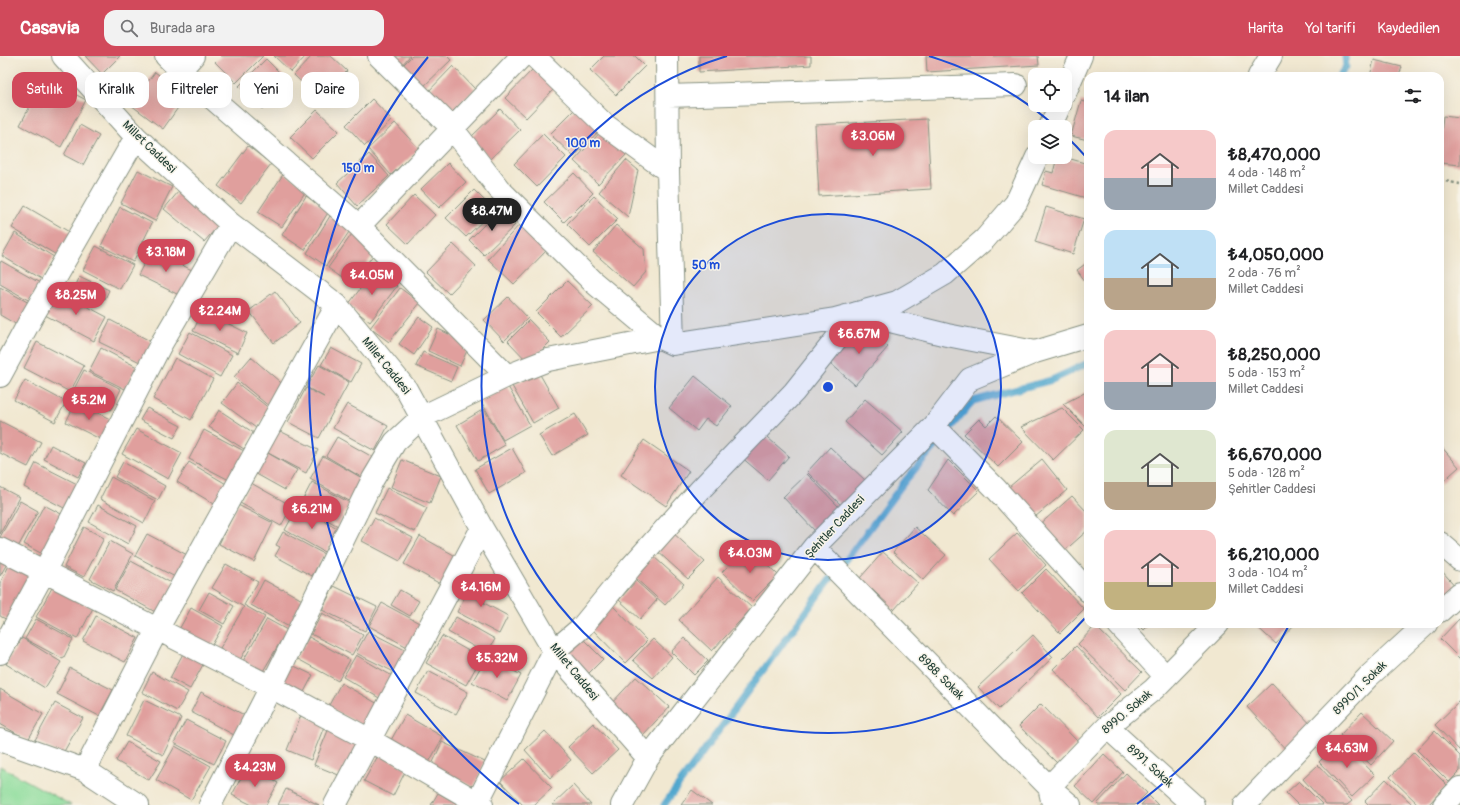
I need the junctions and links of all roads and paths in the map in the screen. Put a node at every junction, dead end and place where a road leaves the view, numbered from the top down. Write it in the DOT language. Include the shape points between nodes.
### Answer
graph roads {
  1 [pos="63,56"];
  2 [pos="379,56"];
  3 [pos="522,56"];
  4 [pos="534,56"];
  5 [pos="668,56"];
  6 [pos="1081,56"];
  7 [pos="1271,56"];
  8 [pos="180,61"];
  9 [pos="1261,72"];
  10 [pos="1072,77"];
  11 [pos="1016,85"];
  12 [pos="668,96"];
  13 [pos="452,128"];
  14 [pos="136,137"];
  15 [pos="1034,164"];
  16 [pos="668,171"];
  17 [pos="1444,181"];
  18 [pos="1460,184"];
  19 [pos="231,224"];
  20 [pos="359,226"];
  21 [pos="337,305"];
  22 [pos="857,313"];
  23 [pos="1084,337"];
  24 [pos="667,341"];
  25 [pos="1035,352"];
  26 [pos="0,376"];
  27 [pos="507,376"];
  28 [pos="422,417"];
  29 [pos="934,426"];
  30 [pos="482,528"];
  31 [pos="1444,546"];
  32 [pos="814,547"];
  33 [pos="0,549"];
  34 [pos="1460,560"];
  35 [pos="44,572"];
  36 [pos="1084,587"];
  37 [pos="1460,593"];
  38 [pos="1444,607"];
  39 [pos="158,628"];
  40 [pos="1122,628"];
  41 [pos="1214,628"];
  42 [pos="1422,628"];
  43 [pos="554,650"];
  44 [pos="0,654"];
  45 [pos="1166,677"];
  46 [pos="271,686"];
  47 [pos="1107,727"];
  48 [pos="0,740"];
  49 [pos="370,740"];
  50 [pos="648,758"];
  51 [pos="85,770"];
  52 [pos="1460,788"];
  53 [pos="1051,796"];
  54 [pos="479,804"];
  55 [pos="138,805"];
  56 [pos="210,805"];
  57 [pos="335,805"];
  58 [pos="622,805"];
  59 [pos="1070,805"];
  60 [pos="1193,805"];
  61 [pos="1245,805"];
  62 [pos="1444,805"];
  1 -- 14 [label="street, Millet Caddesi"];
  2 -- 13 [label="street"];
  3 -- 13 [label="street"];
  4 -- 16 [label="street" via="605,125"];
  5 -- 12 [label="street"];
  6 -- 10 [label="street"];
  7 -- 9 [label="street"];
  8 -- 20 [label="street"];
  11 -- 12 [label="street"];
  12 -- 16 [label="street"];
  13 -- 20 [label="street"];
  13 -- 24 [label="street" via="498,189 592,280"];
  14 -- 19 [label="street, Millet Caddesi"];
  14 -- 26 [label="street"];
  15 -- 22 [label="street" via="1016,203 985,239 945,274 897,302"];
  16 -- 24 [label="street"];
  17 -- 18 [label="path"];
  19 -- 21 [label="street, Millet Caddesi"];
  19 -- 35 [label="street" via="160,346"];
  20 -- 27 [label="street"];
  21 -- 28 [label="street, Millet Caddesi" via="406,389"];
  21 -- 39 [label="street"];
  22 -- 24 [label="street" via="835,319"];
  22 -- 25 [label="street" via="947,335"];
  22 -- 43 [label="street" via="794,392 700,490 581,628"];
  23 -- 25 [label="street, Şehitler Caddesi"];
  24 -- 27 [label="street" via="548,360"];
  25 -- 29 [label="street, Şehitler Caddesi" via="970,379"];
  27 -- 28 [label="street"];
  28 -- 30 [label="street, Millet Caddesi"];
  28 -- 46 [label="street" via="395,442 373,479"];
  29 -- 32 [label="street, Şehitler Caddesi"];
  29 -- 36 [label="street" via="997,490"];
  30 -- 43 [label="street, Millet Caddesi"];
  30 -- 49 [label="street"];
  31 -- 34 [label="street"];
  32 -- 50 [label="street, Şehitler Caddesi"];
  32 -- 53 [label="street, 8988. Sokak"];
  33 -- 35 [label="street"];
  35 -- 39 [label="street"];
  35 -- 44 [label="street"];
  37 -- 38 [label="street"];
  39 -- 46 [label="street"];
  39 -- 51 [label="street"];
  40 -- 45 [label="street"];
  41 -- 45 [label="street, 8990. Sokak"];
  42 -- 61 [label="street, 8990/1. Sokak" via="1369,676"];
  43 -- 50 [label="street, Millet Caddesi"];
  43 -- 54 [label="street"];
  45 -- 47 [label="street, 8990. Sokak"];
  46 -- 49 [label="street"];
  46 -- 56 [label="street"];
  47 -- 53 [label="street, 8990. Sokak"];
  47 -- 60 [label="street, 8991. Sokak"];
  48 -- 51 [label="street"];
  49 -- 54 [label="street"];
  49 -- 57 [label="street"];
  50 -- 58 [label="street, Şehitler Caddesi"];
  51 -- 55 [label="street"];
  52 -- 62 [label="street"];
  53 -- 59 [label="street, 8988. Sokak"];
}
